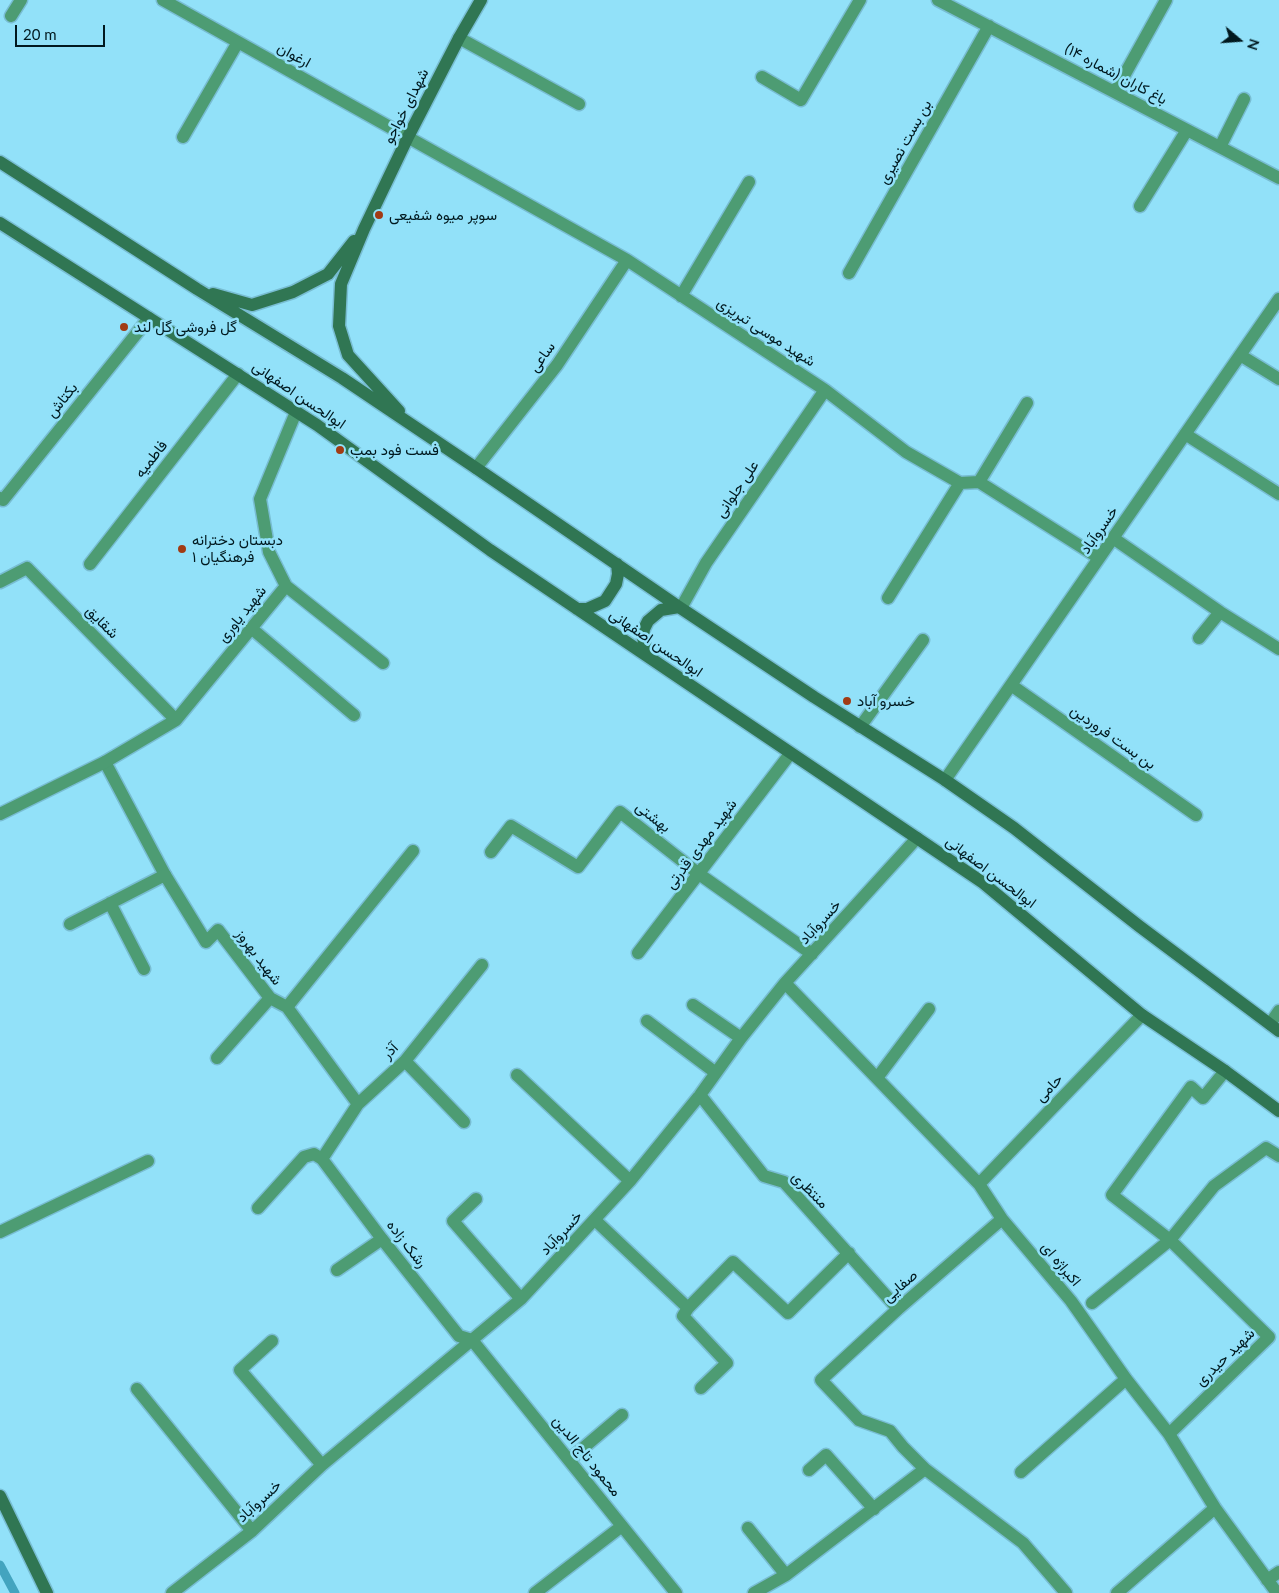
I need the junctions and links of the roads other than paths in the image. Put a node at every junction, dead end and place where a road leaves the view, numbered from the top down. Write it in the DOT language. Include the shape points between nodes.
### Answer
graph roads {
  1 [pos="21,0"];
  2 [pos="163,0"];
  3 [pos="860,0"];
  4 [pos="938,0"];
  5 [pos="1166,0"];
  6 [pos="477,1"];
  7 [pos="11,16"];
  8 [pos="989,26"];
  9 [pos="459,38"];
  10 [pos="238,42"];
  11 [pos="762,77"];
  12 [pos="1115,92"];
  13 [pos="1244,99"];
  14 [pos="579,104"];
  15 [pos="1187,130"];
  16 [pos="183,137"];
  17 [pos="408,137"];
  18 [pos="1220,147"];
  19 [pos="0,162"];
  20 [pos="1279,178"];
  21 [pos="749,182"];
  22 [pos="1140,206"];
  23 [pos="0,223"];
  24 [pos="364,229"];
  25 [pos="627,260"];
  26 [pos="850,273"];
  27 [pos="197,289"];
  28 [pos="681,296"];
  29 [pos="1279,299"];
  30 [pos="149,318"];
  31 [pos="1240,355"];
  32 [pos="238,374"];
  33 [pos="1279,379"];
  34 [pos="825,390"];
  35 [pos="1027,403"];
  36 [pos="296,412"];
  37 [pos="412,426"];
  38 [pos="1185,434"];
  39 [pos="476,468"];
  40 [pos="980,482"];
  41 [pos="960,483"];
  42 [pos="1279,494"];
  43 [pos="0,498"];
  44 [pos="1113,538"];
  45 [pos="1099,558"];
  46 [pos="90,564"];
  47 [pos="616,564"];
  48 [pos="0,582"];
  49 [pos="286,586"];
  50 [pos="888,598"];
  51 [pos="680,608"];
  52 [pos="577,609"];
  53 [pos="1220,612"];
  54 [pos="251,628"];
  55 [pos="1199,638"];
  56 [pos="923,640"];
  57 [pos="1279,649"];
  58 [pos="647,655"];
  59 [pos="383,663"];
  60 [pos="1011,685"];
  61 [pos="354,715"];
  62 [pos="176,720"];
  63 [pos="860,727"];
  64 [pos="790,754"];
  65 [pos="105,762"];
  66 [pos="945,780"];
  67 [pos="0,814"];
  68 [pos="1196,815"];
  69 [pos="917,838"];
  70 [pos="412,851"];
  71 [pos="491,852"];
  72 [pos="699,874"];
  73 [pos="165,875"];
  74 [pos="110,903"];
  75 [pos="70,924"];
  76 [pos="638,953"];
  77 [pos="812,954"];
  78 [pos="482,965"];
  79 [pos="144,969"];
  80 [pos="785,984"];
  81 [pos="270,998"];
  82 [pos="693,1005"];
  83 [pos="287,1007"];
  84 [pos="929,1009"];
  85 [pos="1279,1011"];
  86 [pos="1142,1016"];
  87 [pos="648,1021"];
  88 [pos="1274,1027"];
  89 [pos="741,1038"];
  90 [pos="216,1058"];
  91 [pos="405,1061"];
  92 [pos="1225,1071"];
  93 [pos="716,1073"];
  94 [pos="517,1075"];
  95 [pos="877,1078"];
  96 [pos="700,1095"];
  97 [pos="358,1104"];
  98 [pos="1279,1111"];
  99 [pos="464,1122"];
  100 [pos="1279,1156"];
  101 [pos="322,1159"];
  102 [pos="148,1162"];
  103 [pos="630,1181"];
  104 [pos="979,1184"];
  105 [pos="476,1199"];
  106 [pos="258,1208"];
  107 [pos="1002,1219"];
  108 [pos="595,1220"];
  109 [pos="0,1232"];
  110 [pos="382,1238"];
  111 [pos="1170,1240"];
  112 [pos="849,1253"];
  113 [pos="338,1270"];
  114 [pos="521,1299"];
  115 [pos="1092,1303"];
  116 [pos="688,1308"];
  117 [pos="898,1310"];
  118 [pos="472,1340"];
  119 [pos="272,1342"];
  120 [pos="1126,1379"];
  121 [pos="701,1388"];
  122 [pos="137,1389"];
  123 [pos="622,1415"];
  124 [pos="1169,1434"];
  125 [pos="569,1460"];
  126 [pos="322,1465"];
  127 [pos="925,1469"];
  128 [pos="809,1470"];
  129 [pos="1022,1472"];
  130 [pos="0,1496"];
  131 [pos="1215,1508"];
  132 [pos="874,1509"];
  133 [pos="622,1526"];
  134 [pos="748,1528"];
  135 [pos="252,1531"];
  136 [pos="1279,1572"];
  137 [pos="786,1575"];
  138 [pos="1267,1580"];
  139 [pos="47,1593"];
  140 [pos="172,1593"];
  141 [pos="535,1593"];
  142 [pos="676,1593"];
  143 [pos="754,1593"];
  144 [pos="1066,1593"];
  145 [pos="1117,1593"];
  146 [pos="1277,1593"];
  1 -- 7 [label="street"];
  2 -- 10 [label="street, ارغوان"];
  3 -- 11 [label="street" via="801,100"];
  4 -- 8 [label="street, باغ کاران (شماره ۱۴)"];
  5 -- 12 [label="street"];
  6 -- 9 [label="main road, شهدای خواجو"];
  8 -- 12 [label="street, باغ کاران (شماره ۱۴)"];
  8 -- 26 [label="street, بن بست نصیری"];
  9 -- 14 [label="street"];
  9 -- 17 [label="main road, شهدای خواجو"];
  10 -- 16 [label="street"];
  10 -- 17 [label="street, ارغوان"];
  12 -- 15 [label="street, باغ کاران (شماره ۱۴)"];
  13 -- 18 [label="street"];
  15 -- 18 [label="street, باغ کاران (شماره ۱۴)"];
  15 -- 22 [label="street"];
  17 -- 24 [label="main road, شهدای خواجو"];
  17 -- 25 [label="street, شهید موسی تبریزی"];
  18 -- 20 [label="street, باغ کاران (شماره ۱۴)"];
  19 -- 27 [label="main road"];
  21 -- 28 [label="street"];
  23 -- 30 [label="main road, ابوالحسن اصفهانی"];
  24 -- 27 [label="main road" via="328,274 293,292 252,305"];
  24 -- 37 [label="main road" via="341,284 339,326 348,355"];
  25 -- 28 [label="street, شهید موسی تبریزی"];
  25 -- 39 [label="street, ساعی" via="557,365"];
  27 -- 37 [label="main road" via="342,378"];
  28 -- 34 [label="street, شهید موسی تبریزی"];
  29 -- 31 [label="street, خسروآباد"];
  30 -- 32 [label="main road, ابوالحسن اصفهانی"];
  30 -- 43 [label="street, بکتاش" via="3,500"];
  31 -- 33 [label="street"];
  31 -- 38 [label="street, خسروآباد"];
  32 -- 36 [label="main road, ابوالحسن اصفهانی"];
  32 -- 46 [label="street, فاطمیه"];
  34 -- 41 [label="street, شهید موسی تبریزی" via="906,452"];
  34 -- 51 [label="street, علی جلوانی" via="706,563"];
  35 -- 40 [label="street"];
  36 -- 49 [label="street, شهید یاوری" via="260,499 269,552"];
  36 -- 52 [label="main road, ابوالحسن اصفهانی"];
  37 -- 39 [label="main road"];
  38 -- 42 [label="street"];
  38 -- 44 [label="street, خسروآباد"];
  39 -- 47 [label="main road"];
  40 -- 41 [label="street"];
  40 -- 45 [label="street"];
  41 -- 50 [label="street"];
  44 -- 45 [label="street, خسروآباد"];
  44 -- 53 [label="street"];
  45 -- 60 [label="street, خسروآباد"];
  47 -- 51 [label="main road"];
  47 -- 52 [label="main road" via="616,584 605,601 587,609"];
  48 -- 62 [label="street, شقایق" via="27,568"];
  49 -- 54 [label="street, شهید یاوری"];
  49 -- 59 [label="street"];
  51 -- 58 [label="main road" via="661,610 648,621 643,638"];
  51 -- 63 [label="main road"];
  52 -- 58 [label="main road, ابوالحسن اصفهانی"];
  53 -- 55 [label="street"];
  53 -- 57 [label="street"];
  54 -- 61 [label="street"];
  54 -- 62 [label="street, شهید یاوری"];
  56 -- 63 [label="street"];
  58 -- 64 [label="main road, ابوالحسن اصفهانی"];
  60 -- 66 [label="street, خسروآباد"];
  60 -- 68 [label="street, بن بست فروردین"];
  62 -- 65 [label="street, شهید یاوری"];
  63 -- 66 [label="main road"];
  64 -- 69 [label="main road, ابوالحسن اصفهانی"];
  64 -- 72 [label="street, شهید مهدی قدرتی"];
  65 -- 67 [label="street, شهید یاوری"];
  65 -- 73 [label="street, شهید بهروز"];
  66 -- 88 [label="main road" via="1014,828"];
  69 -- 77 [label="street, خسروآباد"];
  69 -- 86 [label="main road, ابوالحسن اصفهانی" via="982,882"];
  70 -- 83 [label="street"];
  71 -- 72 [label="street, بهشتی" via="512,826 578,868 620,812"];
  72 -- 76 [label="street, شهید مهدی قدرتی"];
  72 -- 77 [label="street, بهشتی"];
  73 -- 74 [label="street"];
  73 -- 81 [label="street, شهید بهروز" via="206,942 218,930"];
  74 -- 75 [label="street"];
  74 -- 79 [label="street"];
  77 -- 80 [label="street, خسروآباد"];
  78 -- 91 [label="street, آذر"];
  80 -- 89 [label="street, خسروآباد"];
  80 -- 95 [label="street, اکبراژه ای"];
  81 -- 83 [label="street, شهید بهروز"];
  81 -- 90 [label="street"];
  82 -- 89 [label="street"];
  83 -- 97 [label="street, شهید بهروز"];
  84 -- 95 [label="street"];
  85 -- 88 [label="street"];
  86 -- 92 [label="main road, ابوالحسن اصفهانی"];
  86 -- 104 [label="street, حامی"];
  87 -- 93 [label="street"];
  89 -- 93 [label="street, خسروآباد"];
  91 -- 97 [label="street, آذر"];
  91 -- 99 [label="street"];
  92 -- 98 [label="main road, ابوالحسن اصفهانی"];
  92 -- 111 [label="street, شهید حیدری" via="1203,1098 1191,1088 1112,1195"];
  93 -- 96 [label="street, خسروآباد"];
  94 -- 103 [label="street"];
  95 -- 104 [label="street, اکبراژه ای"];
  96 -- 103 [label="street, خسروآباد"];
  96 -- 112 [label="street, منتظری" via="764,1176 784,1182"];
  97 -- 101 [label="street, آذر"];
  100 -- 111 [label="street" via="1266,1148 1214,1186"];
  101 -- 106 [label="street" via="314,1154 304,1156"];
  101 -- 110 [label="street, رشک زاده"];
  102 -- 109 [label="street"];
  103 -- 108 [label="street, خسروآباد"];
  104 -- 107 [label="street, اکبراژه ای"];
  105 -- 114 [label="street" via="453,1221"];
  107 -- 117 [label="street, صفایی"];
  107 -- 120 [label="street, اکبراژه ای" via="1071,1301"];
  108 -- 114 [label="street, خسروآباد"];
  108 -- 116 [label="street"];
  110 -- 113 [label="street"];
  110 -- 118 [label="street, رشک زاده" via="458,1336"];
  111 -- 115 [label="street"];
  111 -- 124 [label="street, شهید حیدری" via="1268,1337"];
  112 -- 116 [label="street" via="788,1314 733,1262"];
  112 -- 117 [label="street, منتظری"];
  114 -- 118 [label="street, خسروآباد"];
  116 -- 121 [label="street" via="683,1316 728,1363"];
  117 -- 127 [label="street, صفایی" via="821,1380 859,1420 890,1431"];
  118 -- 125 [label="street, محمود تاج الدین"];
  118 -- 126 [label="street, خسروآباد"];
  119 -- 126 [label="street" via="240,1370"];
  120 -- 124 [label="street, اکبراژه ای"];
  120 -- 129 [label="street"];
  122 -- 135 [label="street"];
  123 -- 125 [label="street"];
  124 -- 131 [label="street, اکبراژه ای"];
  125 -- 133 [label="street, محمود تاج الدین"];
  126 -- 135 [label="street, خسروآباد"];
  127 -- 132 [label="street"];
  127 -- 144 [label="street" via="1023,1543"];
  128 -- 132 [label="street" via="826,1455"];
  130 -- 139 [label="main road"];
  131 -- 138 [label="street, اکبراژه ای"];
  131 -- 145 [label="street"];
  132 -- 137 [label="street"];
  133 -- 141 [label="street"];
  133 -- 142 [label="street, محمود تاج الدین"];
  134 -- 137 [label="street"];
  135 -- 140 [label="street, خسروآباد"];
  136 -- 138 [label="street"];
  137 -- 143 [label="street"];
  138 -- 146 [label="street, اکبراژه ای"];
}
